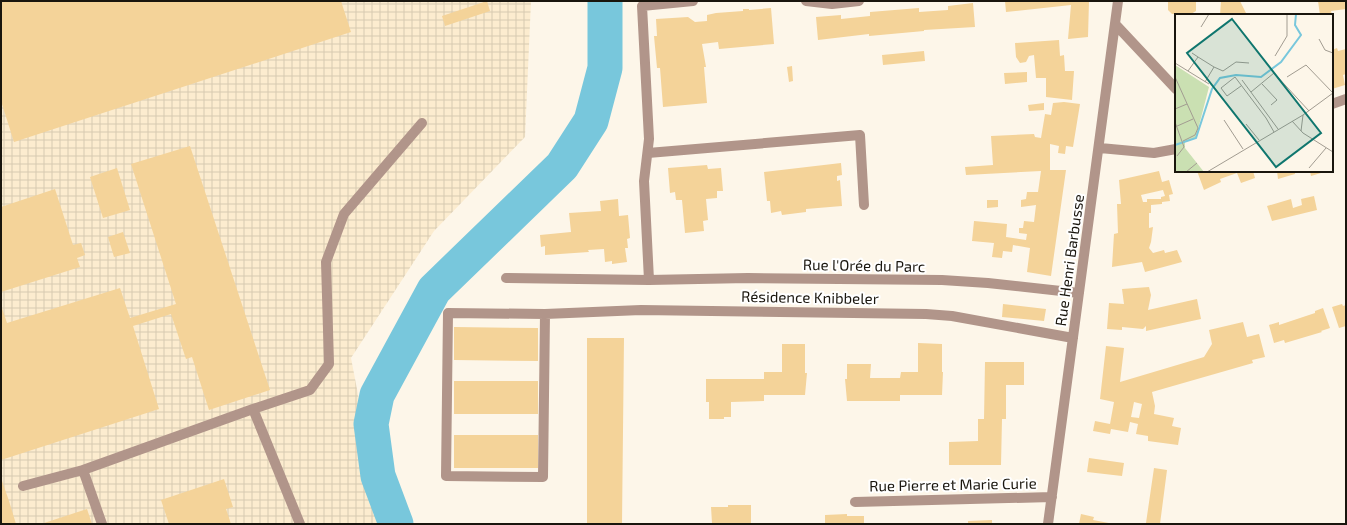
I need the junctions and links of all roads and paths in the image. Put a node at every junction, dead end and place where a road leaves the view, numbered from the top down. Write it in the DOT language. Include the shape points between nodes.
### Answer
graph roads {
  1 [pos="693,1"];
  2 [pos="806,1"];
  3 [pos="859,1"];
  4 [pos="1118,1"];
  5 [pos="1116,25"];
  6 [pos="1175,88"];
  7 [pos="1346,99"];
  8 [pos="1333,104"];
  9 [pos="422,123"];
  10 [pos="1100,148"];
  11 [pos="1175,149"];
  12 [pos="648,153"];
  13 [pos="864,205"];
  14 [pos="506,278"];
  15 [pos="649,280"];
  16 [pos="1079,293"];
  17 [pos="545,314"];
  18 [pos="1073,338"];
  19 [pos="253,409"];
  20 [pos="83,470"];
  21 [pos="23,486"];
  22 [pos="1052,497"];
  23 [pos="855,502"];
  24 [pos="102,524"];
  25 [pos="300,524"];
  26 [pos="1048,524"];
  1 -- 12 [label="street" via="642,6"];
  2 -- 3 [label="street" via="832,4"];
  4 -- 5 [label="street, Rue Henri Barbusse"];
  5 -- 6 [label="street"];
  5 -- 10 [label="street, Rue Henri Barbusse"];
  7 -- 8 [label="street"];
  9 -- 19 [label="street" via="344,214 326,262 328,364 310,390"];
  10 -- 11 [label="street" via="1154,153"];
  10 -- 16 [label="street, Rue Henri Barbusse"];
  12 -- 13 [label="street" via="860,135"];
  12 -- 15 [label="street" via="644,181"];
  14 -- 15 [label="street, Rue l'Orée du Parc"];
  15 -- 16 [label="street, Rue l'Orée du Parc" via="942,280"];
  16 -- 18 [label="street, Rue Henri Barbusse"];
  17 -- 17 [label="street, Résidence Knibbeler" via="543,477 446,476 448,313"];
  17 -- 18 [label="street, Résidence Knibbeler" via="641,310 926,314 952,316"];
  18 -- 22 [label="street, Rue Henri Barbusse"];
  19 -- 20 [label="street"];
  19 -- 25 [label="street"];
  20 -- 21 [label="street"];
  20 -- 24 [label="street"];
  22 -- 23 [label="street, Rue Pierre et Marie Curie"];
  22 -- 26 [label="street, Rue Henri Barbusse"];
}
